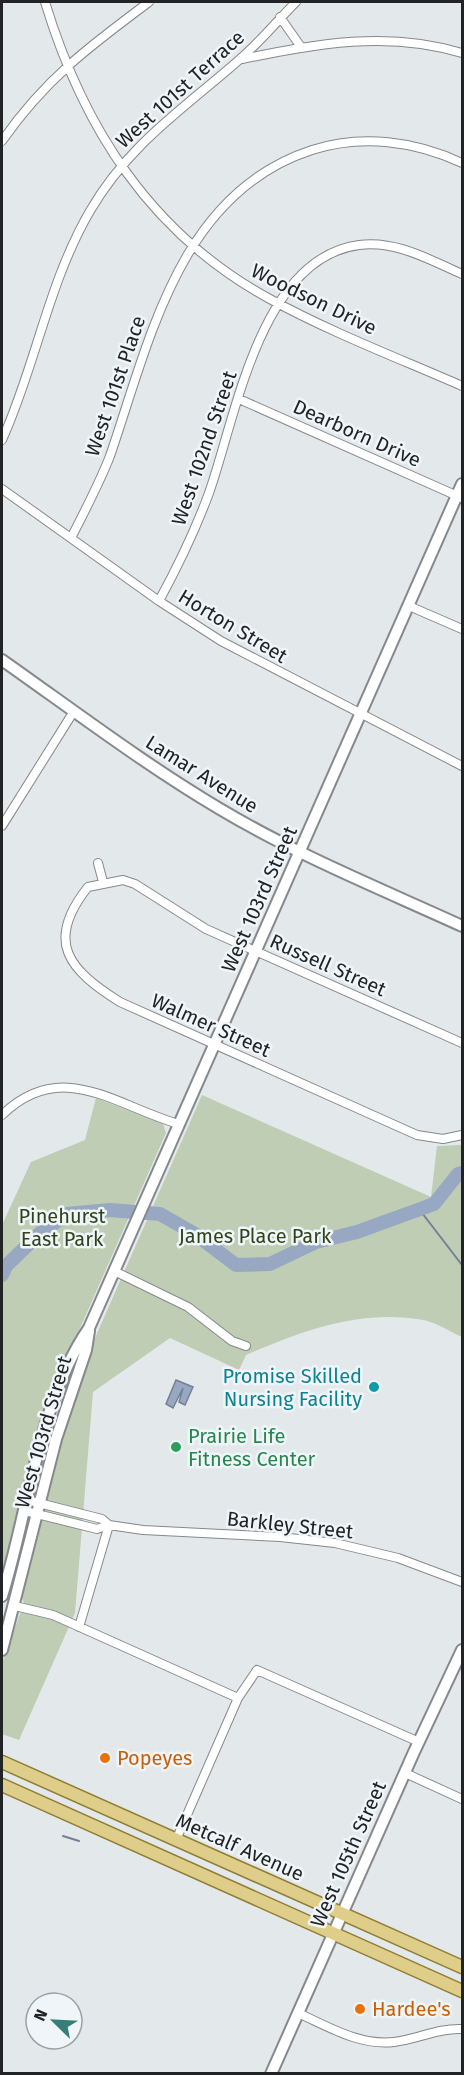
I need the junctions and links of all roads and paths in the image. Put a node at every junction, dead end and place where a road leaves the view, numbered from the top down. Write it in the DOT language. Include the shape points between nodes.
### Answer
graph roads {
  1 [pos="45,2"];
  2 [pos="149,2"];
  3 [pos="296,2"];
  4 [pos="280,17"];
  5 [pos="301,47"];
  6 [pos="462,53"];
  7 [pos="240,59"];
  8 [pos="66,65"];
  9 [pos="2,141"];
  10 [pos="462,162"];
  11 [pos="121,166"];
  12 [pos="194,246"];
  13 [pos="462,274"];
  14 [pos="279,304"];
  15 [pos="462,386"];
  16 [pos="238,399"];
  17 [pos="2,440"];
  18 [pos="462,484"];
  19 [pos="2,489"];
  20 [pos="460,497"];
  21 [pos="71,538"];
  22 [pos="159,601"];
  23 [pos="409,606"];
  24 [pos="462,629"];
  25 [pos="2,660"];
  26 [pos="75,711"];
  27 [pos="361,714"];
  28 [pos="462,766"];
  29 [pos="2,826"];
  30 [pos="299,852"];
  31 [pos="98,863"];
  32 [pos="103,882"];
  33 [pos="462,926"];
  34 [pos="256,951"];
  35 [pos="462,1043"];
  36 [pos="214,1045"];
  37 [pos="2,1115"];
  38 [pos="179,1124"];
  39 [pos="462,1135"];
  40 [pos="114,1271"];
  41 [pos="89,1328"];
  42 [pos="246,1346"];
  43 [pos="27,1500"];
  44 [pos="39,1508"];
  45 [pos="25,1511"];
  46 [pos="109,1525"];
  47 [pos="462,1582"];
  48 [pos="2,1596"];
  49 [pos="15,1606"];
  50 [pos="79,1627"];
  51 [pos="2,1650"];
  52 [pos="462,1650"];
  53 [pos="238,1698"];
  54 [pos="419,1742"];
  55 [pos="2,1762"];
  56 [pos="405,1773"];
  57 [pos="2,1785"];
  58 [pos="462,1799"];
  59 [pos="176,1840"];
  60 [pos="342,1914"];
  61 [pos="333,1933"];
  62 [pos="462,1967"];
  63 [pos="462,1990"];
  64 [pos="298,2013"];
  65 [pos="462,2029"];
  66 [pos="271,2073"];
  1 -- 8 [label="street, Woodson Drive"];
  2 -- 8 [label="street"];
  3 -- 4 [label="street, West 101st Terrace"];
  4 -- 5 [label="street"];
  4 -- 7 [label="street, West 101st Terrace"];
  5 -- 6 [label="street" via="393,40"];
  5 -- 7 [label="street"];
  7 -- 11 [label="street, West 101st Terrace" via="167,117"];
  8 -- 9 [label="street" via="39,92"];
  8 -- 11 [label="street, Woodson Drive" via="96,128"];
  10 -- 12 [label="street, West 101st Place" via="431,150 390,142 319,148 278,164 246,185 218,211"];
  11 -- 12 [label="street, Woodson Drive" via="152,206"];
  11 -- 17 [label="street, West 101st Terrace" via="91,210 62,265"];
  12 -- 14 [label="street, Woodson Drive"];
  12 -- 21 [label="street, West 101st Place" via="162,303 109,458"];
  13 -- 14 [label="street, West 102nd Street" via="400,248 359,245 331,253 308,267"];
  14 -- 15 [label="street, Woodson Drive"];
  14 -- 16 [label="street, West 102nd Street"];
  16 -- 20 [label="street, Dearborn Drive"];
  16 -- 22 [label="street, West 102nd Street" via="200,515"];
  18 -- 20 [label="main road, West 103rd Street"];
  19 -- 21 [label="street, Horton Street"];
  20 -- 23 [label="main road, West 103rd Street"];
  21 -- 22 [label="street, Horton Street"];
  22 -- 27 [label="street, Horton Street" via="259,662"];
  23 -- 24 [label="street"];
  23 -- 27 [label="main road, West 103rd Street"];
  25 -- 26 [label="main road, Lamar Avenue"];
  26 -- 29 [label="street"];
  26 -- 30 [label="main road, Lamar Avenue" via="181,785"];
  27 -- 28 [label="street, Horton Street"];
  27 -- 30 [label="main road, West 103rd Street"];
  30 -- 33 [label="main road, Lamar Avenue"];
  30 -- 34 [label="main road, West 103rd Street"];
  31 -- 32 [label="street"];
  32 -- 34 [label="street, Russell Street" via="123,880 142,887 206,929"];
  32 -- 36 [label="street, Walmer Street" via="88,887 69,917 66,943 71,960 81,974 120,1002"];
  34 -- 35 [label="street, Russell Street"];
  34 -- 36 [label="main road, West 103rd Street"];
  36 -- 38 [label="main road, West 103rd Street"];
  36 -- 39 [label="street, Walmer Street" via="417,1135 437,1139"];
  37 -- 38 [label="street" via="28,1095 60,1086 98,1094"];
  38 -- 40 [label="main road, West 103rd Street"];
  40 -- 41 [label="main road, West 103rd Street"];
  40 -- 42 [label="street" via="188,1306 232,1341"];
  41 -- 43 [label="main road, West 103rd Street" via="58,1390"];
  41 -- 44 [label="main road, West 103rd Street"];
  43 -- 44 [label="street, Barkley Street"];
  43 -- 45 [label="main road, West 103rd Street"];
  44 -- 45 [label="street, Barkley Street"];
  44 -- 46 [label="street, Barkley Street" via="97,1529"];
  44 -- 49 [label="main road, West 103rd Street"];
  45 -- 48 [label="main road, West 103rd Street"];
  46 -- 47 [label="street, Barkley Street" via="335,1544 398,1558"];
  46 -- 50 [label="street"];
  49 -- 50 [label="street"];
  49 -- 51 [label="main road, West 103rd Street"];
  50 -- 53 [label="street"];
  52 -- 54 [label="main road, West 105th Street"];
  53 -- 54 [label="street" via="257,1670"];
  53 -- 59 [label="street"];
  54 -- 56 [label="main road, West 105th Street"];
  55 -- 59 [label="main road, Metcalf Avenue"];
  56 -- 58 [label="street"];
  56 -- 60 [label="main road, West 105th Street"];
  57 -- 61 [label="main road, Metcalf Avenue"];
  59 -- 60 [label="main road, Metcalf Avenue"];
  60 -- 61 [label="main road, West 105th Street"];
  60 -- 62 [label="main road, Metcalf Avenue"];
  61 -- 63 [label="main road, Metcalf Avenue"];
  61 -- 64 [label="main road, West 105th Street"];
  64 -- 65 [label="street" via="362,2042 394,2042 447,2028"];
  64 -- 66 [label="main road, West 105th Street"];
}
